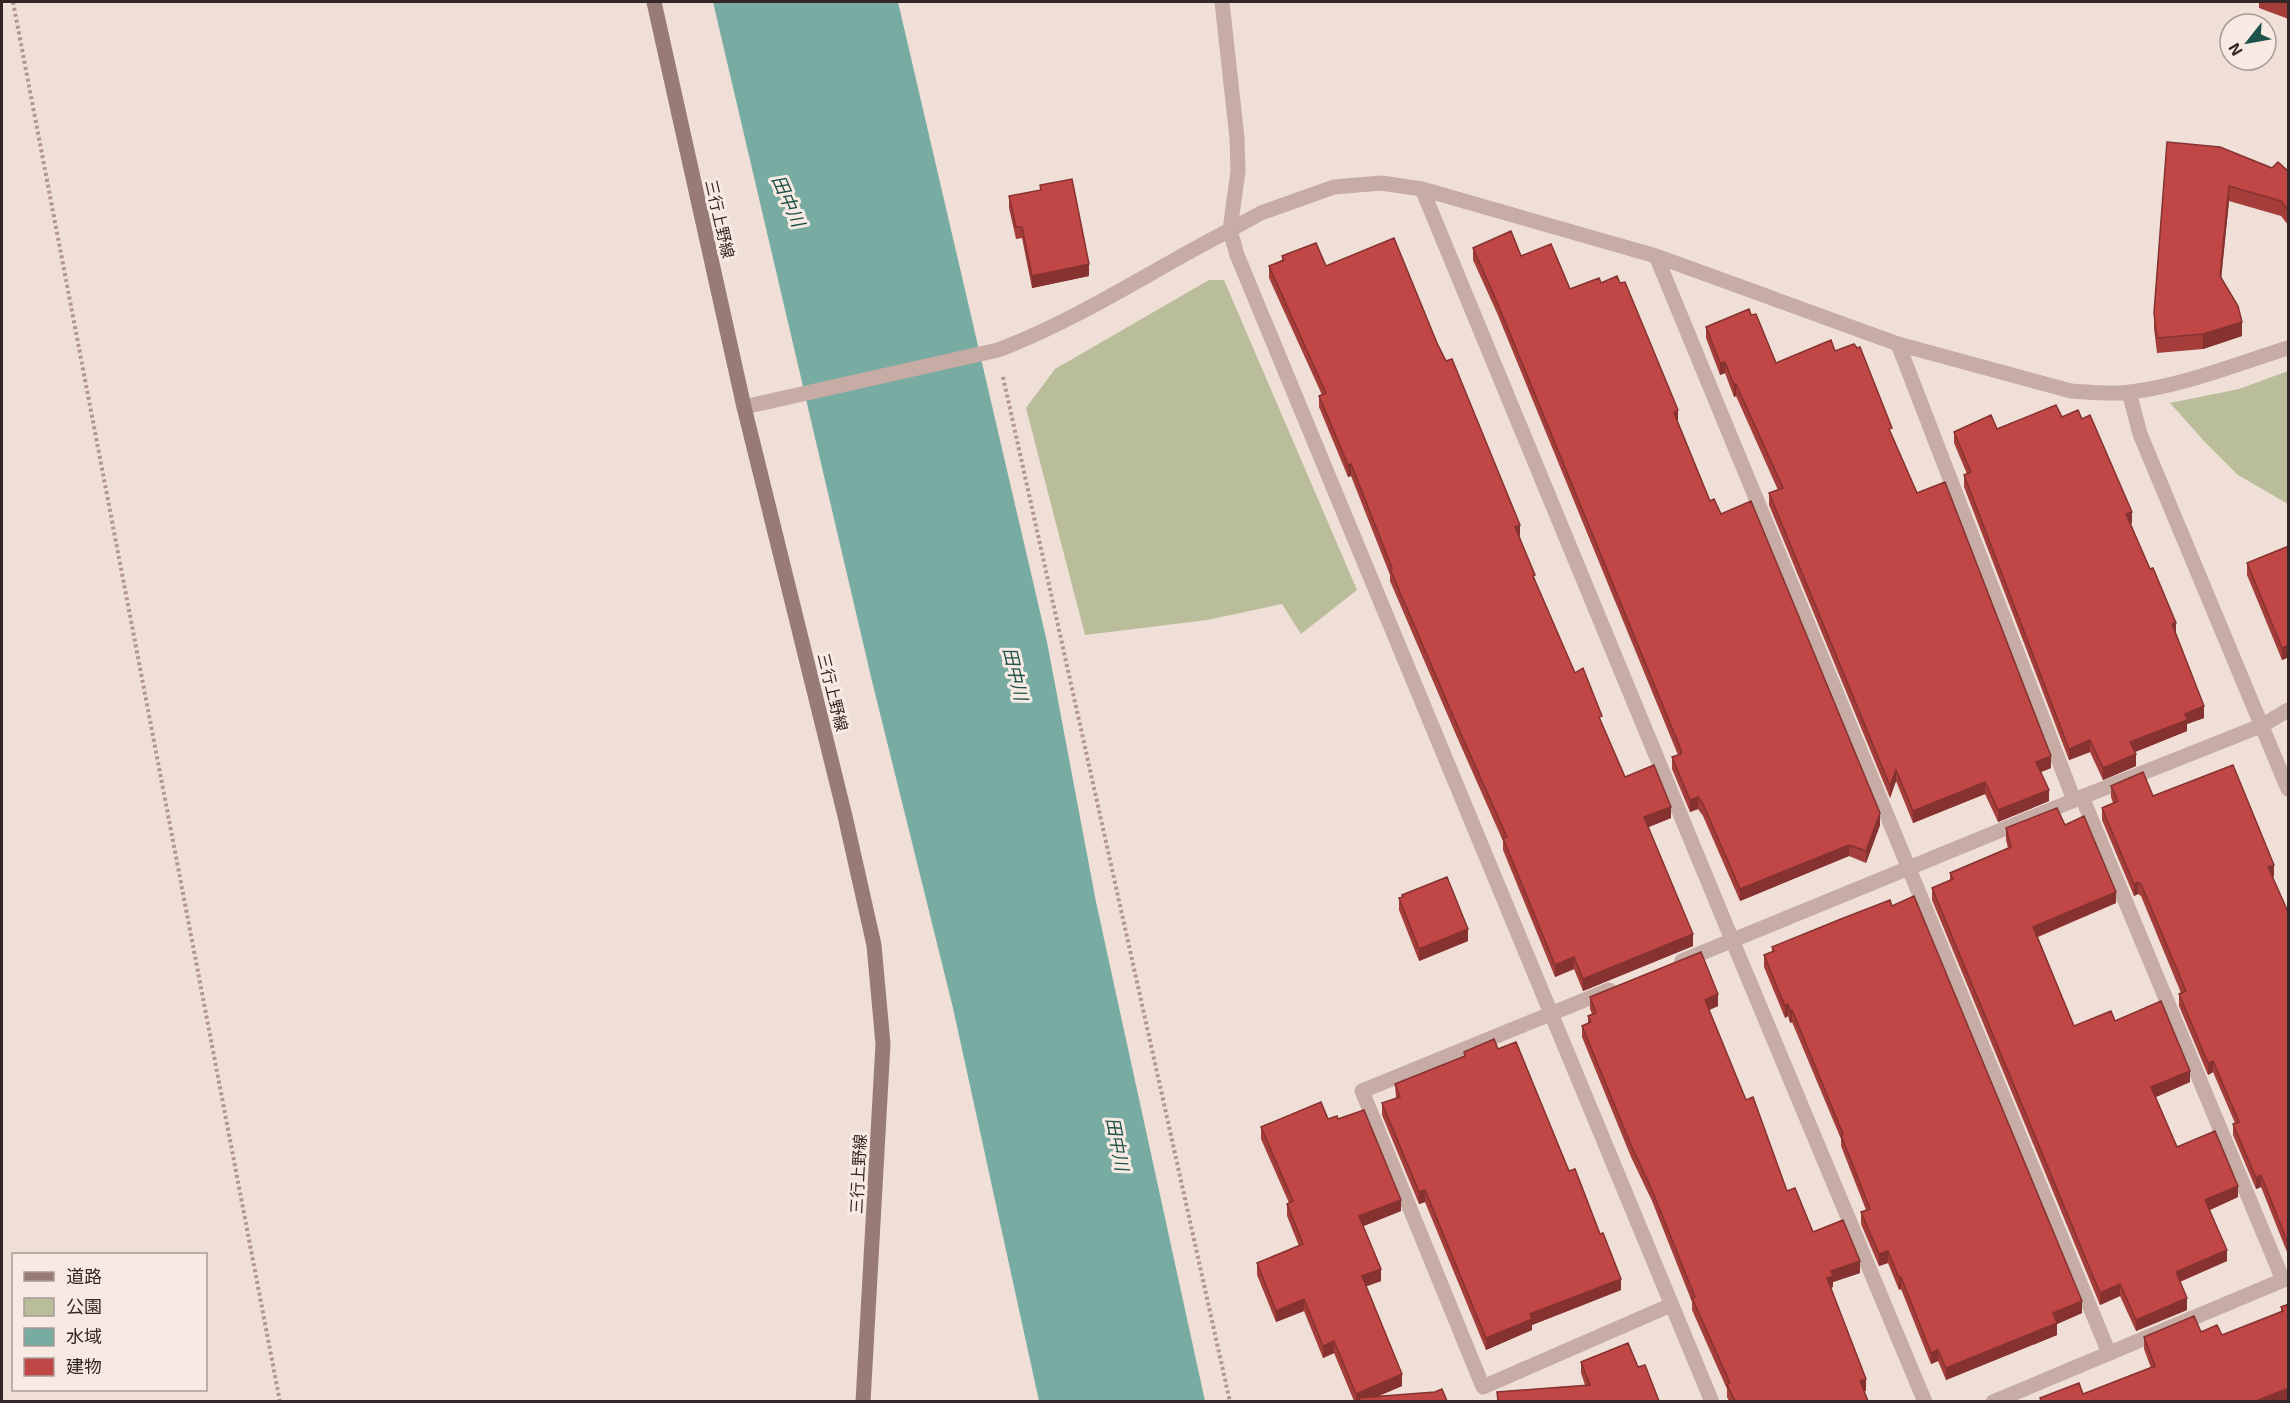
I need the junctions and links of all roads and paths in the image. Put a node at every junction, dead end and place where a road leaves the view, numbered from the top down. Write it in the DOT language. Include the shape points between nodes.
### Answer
graph roads {
  1 [pos="13,2"];
  2 [pos="654,2"];
  3 [pos="1222,2"];
  4 [pos="1422,189"];
  5 [pos="1230,230"];
  6 [pos="1656,256"];
  7 [pos="1898,344"];
  8 [pos="2289,348"];
  9 [pos="993,350"];
  10 [pos="2129,392"];
  11 [pos="744,407"];
  12 [pos="2289,710"];
  13 [pos="2263,725"];
  14 [pos="2289,789"];
  15 [pos="2078,798"];
  16 [pos="1909,868"];
  17 [pos="1733,942"];
  18 [pos="1668,967"];
  19 [pos="1625,984"];
  20 [pos="1550,1013"];
  21 [pos="2286,1279"];
  22 [pos="1671,1305"];
  23 [pos="2109,1353"];
  24 [pos="280,1401"];
  25 [pos="863,1401"];
  26 [pos="1230,1401"];
  27 [pos="1712,1401"];
  28 [pos="1925,1401"];
  29 [pos="1993,1401"];
  1 -- 24 [label="path"];
  2 -- 11 [label="main road, 三行上野線"];
  3 -- 5 [label="street" via="1238,160"];
  4 -- 5 [label="street" via="1381,183 1334,187 1261,213"];
  4 -- 6 [label="street"];
  4 -- 17 [label="street"];
  5 -- 9 [label="street" via="1085,311 1034,336"];
  5 -- 20 [label="street"];
  6 -- 7 [label="street"];
  6 -- 16 [label="street"];
  7 -- 10 [label="street" via="2071,391"];
  7 -- 15 [label="street"];
  8 -- 10 [label="street" via="2165,386"];
  9 -- 11 [label="street"];
  9 -- 26 [label="path"];
  10 -- 13 [label="street" via="2140,434"];
  11 -- 25 [label="main road, 三行上野線" via="874,945 883,1044"];
  12 -- 13 [label="street"];
  13 -- 14 [label="street"];
  13 -- 15 [label="street"];
  15 -- 16 [label="street"];
  15 -- 21 [label="street"];
  16 -- 17 [label="street"];
  16 -- 23 [label="street"];
  17 -- 18 [label="street"];
  17 -- 28 [label="street"];
  19 -- 20 [label="street"];
  20 -- 22 [label="street"];
  20 -- 22 [label="street" via="1362,1091 1483,1387"];
  21 -- 23 [label="street"];
  22 -- 27 [label="street"];
  23 -- 29 [label="street"];
}
